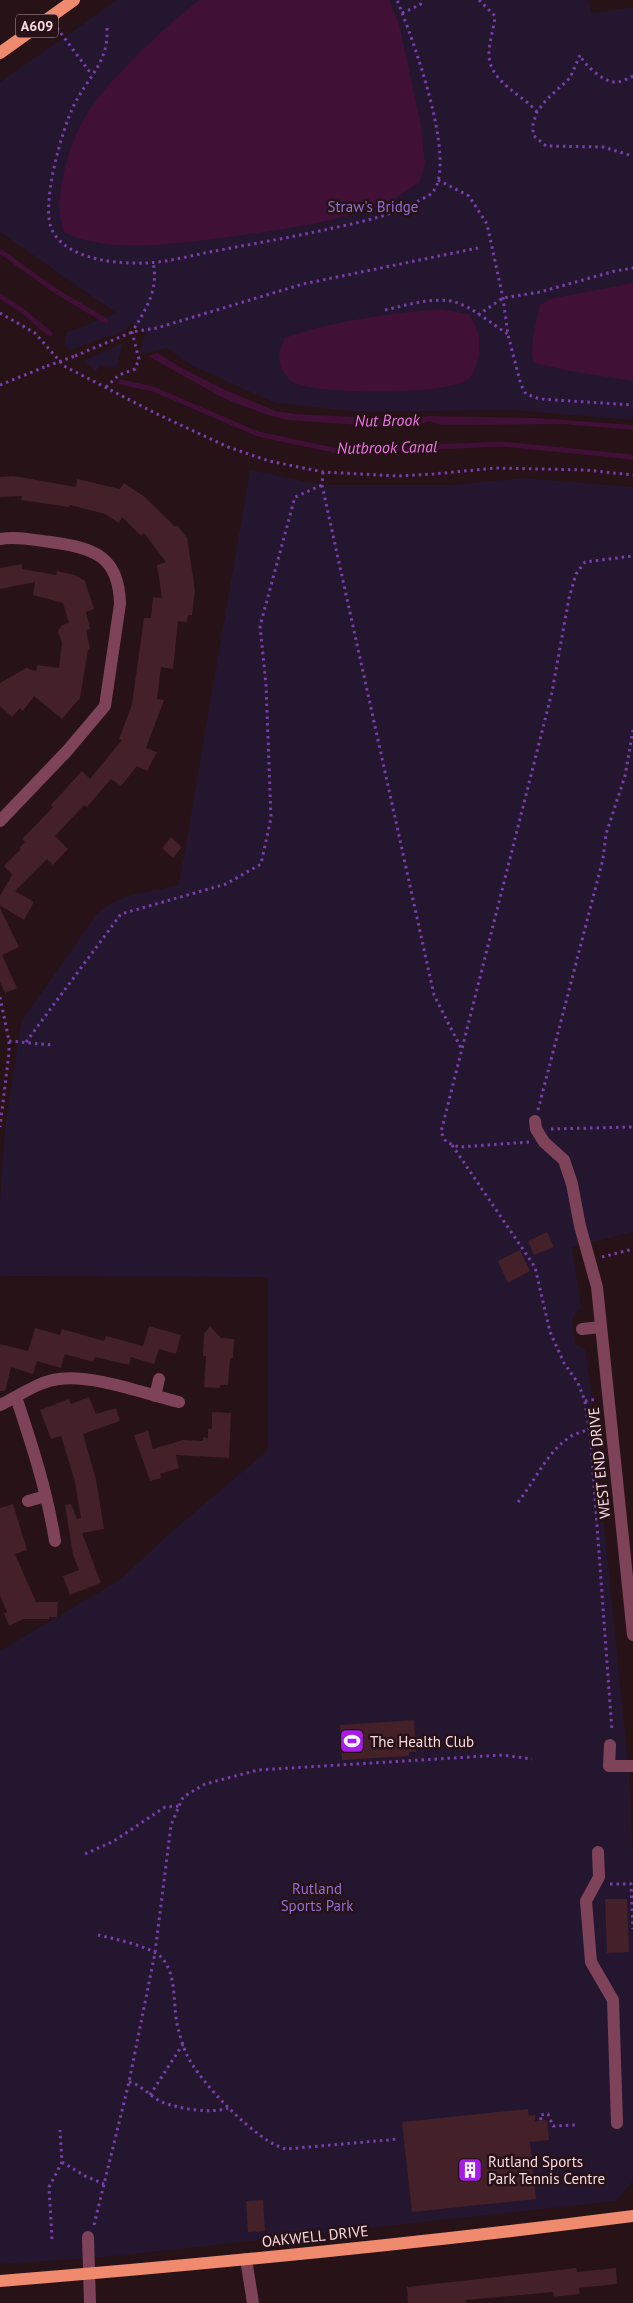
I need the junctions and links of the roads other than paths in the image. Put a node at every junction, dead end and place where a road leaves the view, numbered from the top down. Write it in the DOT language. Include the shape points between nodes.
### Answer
graph roads {
  1 [pos="74,0"];
  2 [pos="0,53"];
  3 [pos="0,539"];
  4 [pos="0,821"];
  5 [pos="536,1125"];
  6 [pos="601,1328"];
  7 [pos="582,1329"];
  8 [pos="159,1379"];
  9 [pos="155,1396"];
  10 [pos="16,1397"];
  11 [pos="179,1402"];
  12 [pos="0,1405"];
  13 [pos="46,1496"];
  14 [pos="28,1501"];
  15 [pos="55,1541"];
  16 [pos="633,1635"];
  17 [pos="610,1745"];
  18 [pos="633,1766"];
  19 [pos="598,1852"];
  20 [pos="617,2123"];
  21 [pos="633,2216"];
  22 [pos="88,2237"];
  23 [pos="246,2259"];
  24 [pos="88,2274"];
  25 [pos="0,2281"];
  26 [pos="90,2303"];
  27 [pos="253,2303"];
  1 -- 2 [label="main road, A609"];
  3 -- 4 [label="street" via="15,537 74,545 97,553 114,570 120,604 105,706"];
  5 -- 6 [label="street, WEST END DRIVE" via="544,1142 564,1160 572,1184 597,1287"];
  6 -- 7 [label="street"];
  6 -- 16 [label="street, WEST END DRIVE"];
  8 -- 9 [label="street"];
  9 -- 10 [label="street" via="80,1378 67,1378 46,1382"];
  9 -- 11 [label="street"];
  10 -- 12 [label="street"];
  10 -- 13 [label="street"];
  13 -- 14 [label="street"];
  13 -- 15 [label="street"];
  17 -- 18 [label="street" via="609,1766"];
  19 -- 20 [label="street" via="599,1877 586,1901 591,1962 613,2000"];
  21 -- 23 [label="main road, OAKWELL DRIVE"];
  22 -- 24 [label="street"];
  23 -- 24 [label="main road, OAKWELL DRIVE"];
  23 -- 27 [label="street"];
  24 -- 25 [label="main road, OAKWELL DRIVE"];
  24 -- 26 [label="street"];
}
